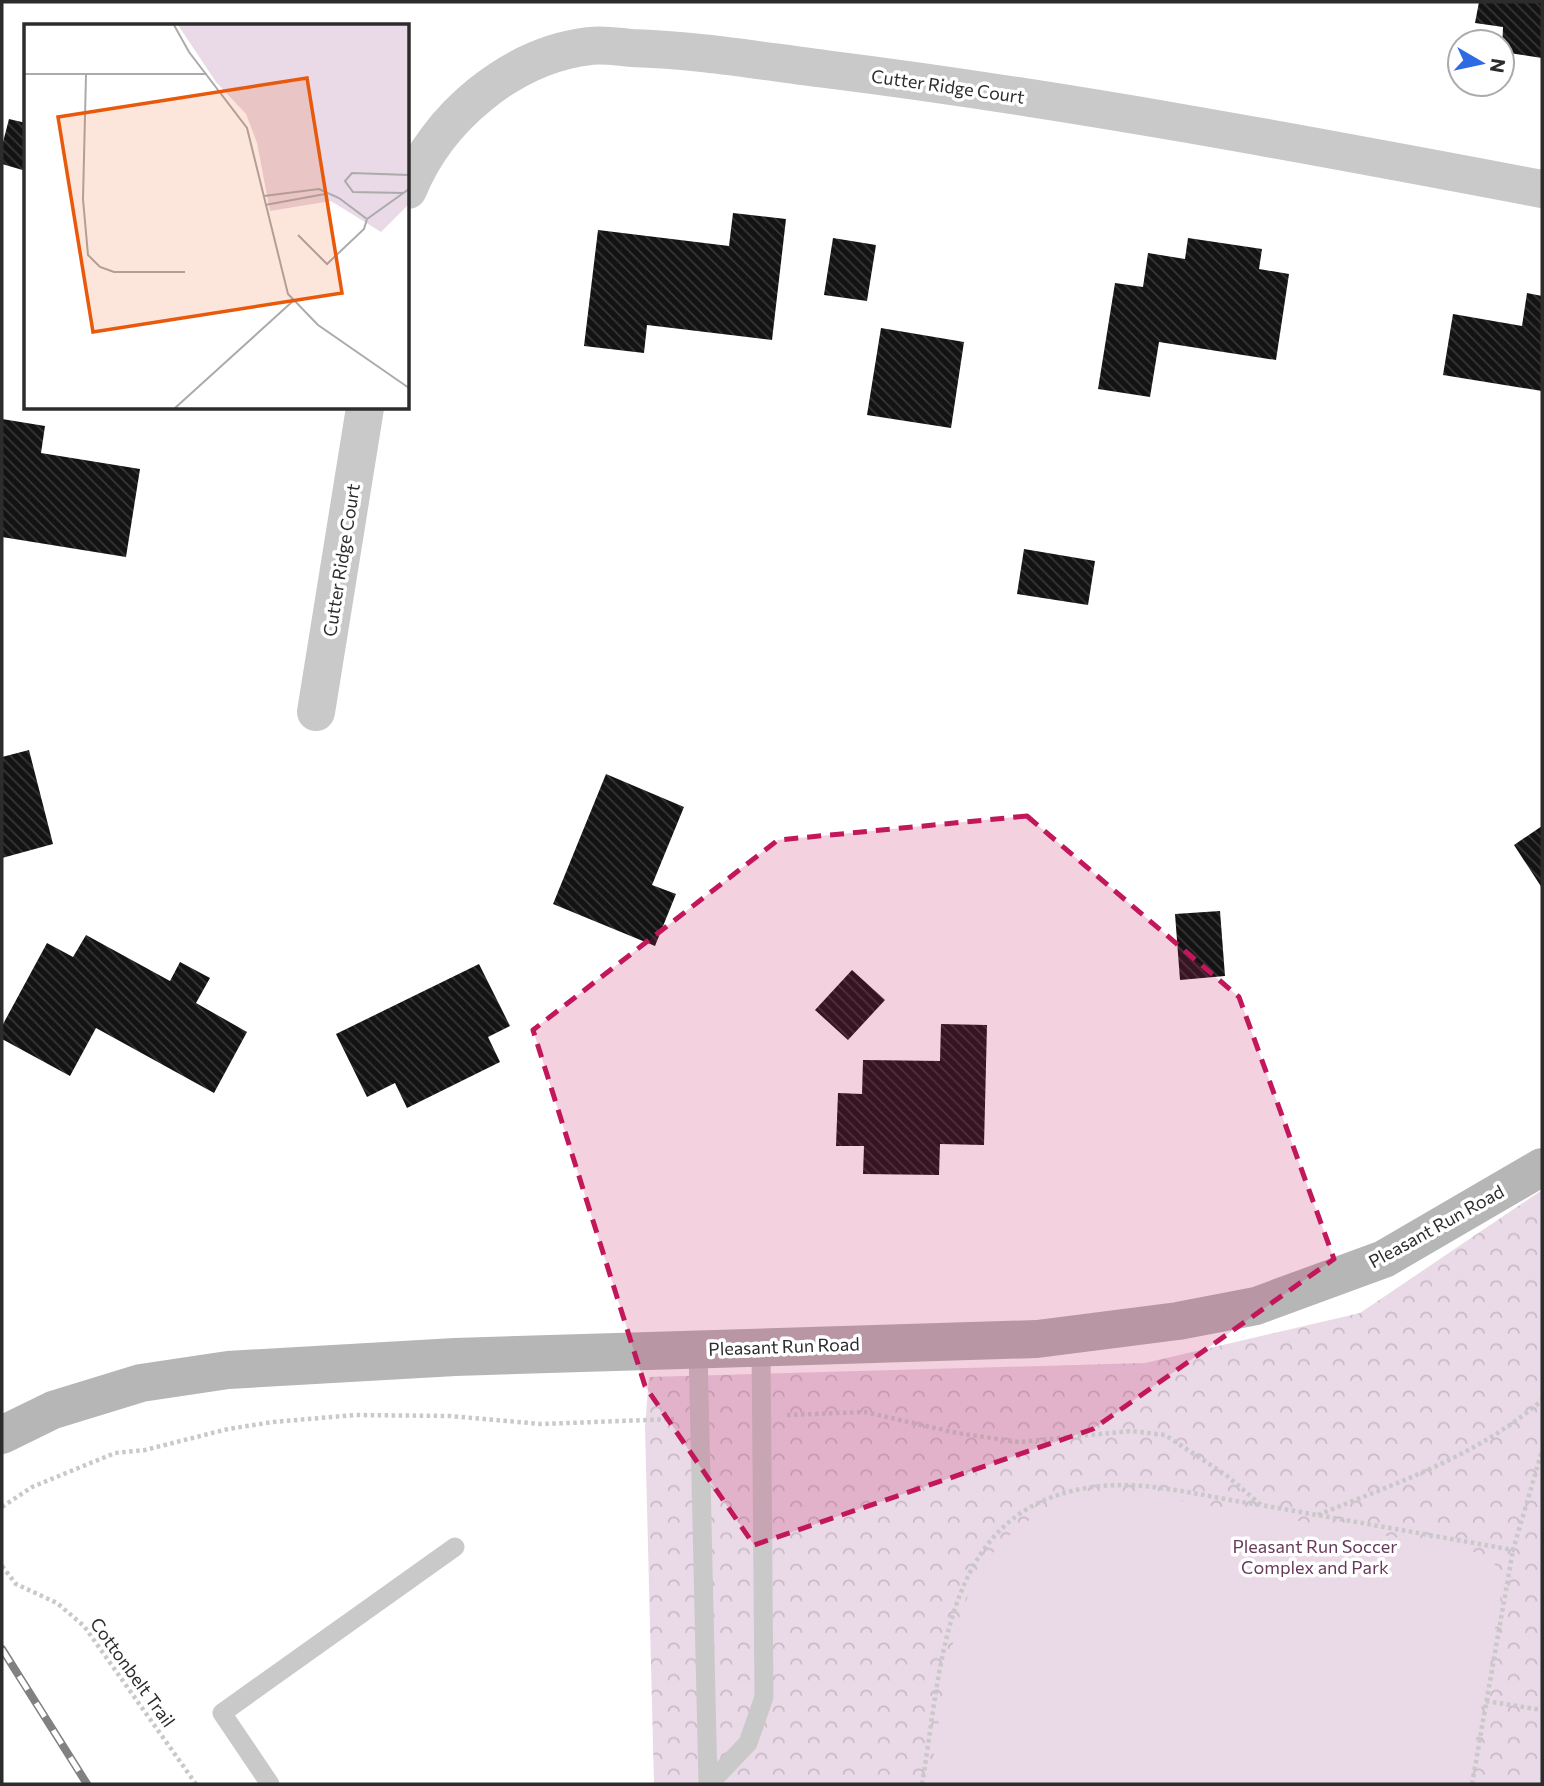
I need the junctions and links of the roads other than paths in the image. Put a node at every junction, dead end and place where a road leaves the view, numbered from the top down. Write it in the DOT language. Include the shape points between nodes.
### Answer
graph roads {
  1 [pos="410,185"];
  2 [pos="1542,189"];
  3 [pos="365,410"];
  4 [pos="316,712"];
  5 [pos="1542,1167"];
  6 [pos="761,1347"];
  7 [pos="698,1349"];
  8 [pos="2,1435"];
  9 [pos="455,1547"];
  10 [pos="270,1784"];
  11 [pos="708,1784"];
  1 -- 2 [label="street, Cutter Ridge Court" via="446,126 499,80 547,57 590,46 658,48 940,83"];
  3 -- 4 [label="street, Cutter Ridge Court"];
  5 -- 6 [label="main road, Pleasant Run Road" via="1384,1259 1256,1306 1037,1339"];
  6 -- 7 [label="main road, Pleasant Run Road"];
  6 -- 11 [label="lane" via="764,1697 748,1743"];
  7 -- 8 [label="main road, Pleasant Run Road" via="229,1370 141,1383 53,1410"];
  7 -- 11 [label="lane"];
  9 -- 10 [label="lane" via="222,1713"];
}
